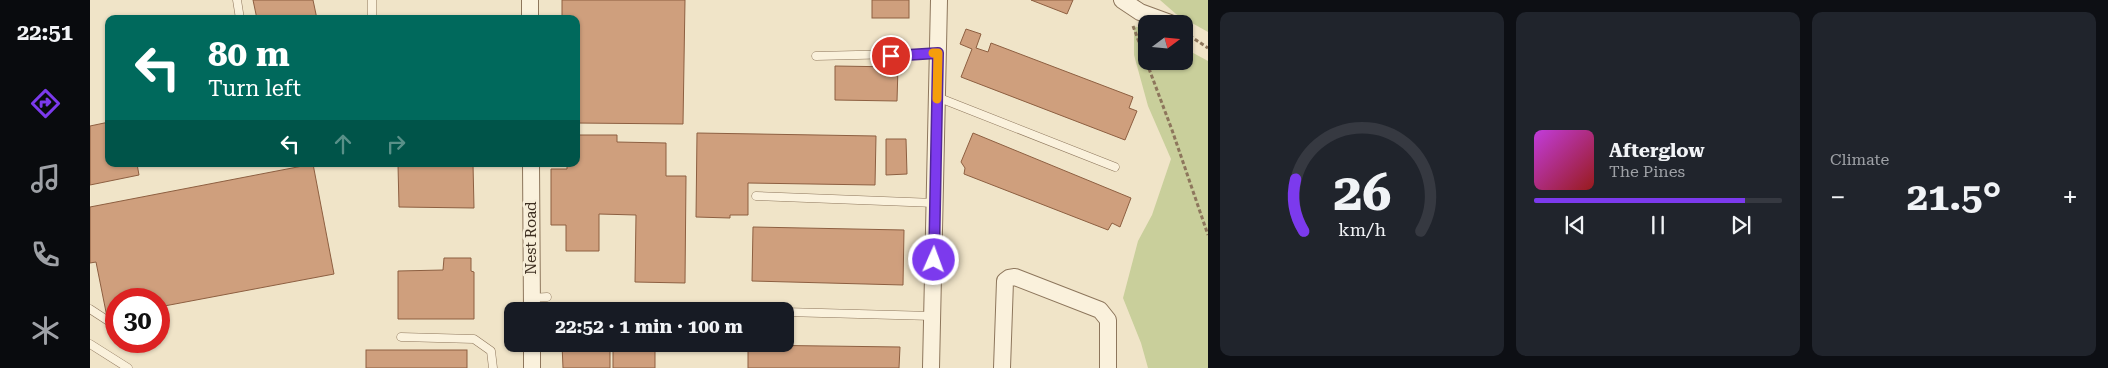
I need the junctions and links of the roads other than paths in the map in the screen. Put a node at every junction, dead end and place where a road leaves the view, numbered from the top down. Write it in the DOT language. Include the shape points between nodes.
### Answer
graph roads {
  1 [pos="237,0"];
  2 [pos="372,0"];
  3 [pos="530,0"];
  4 [pos="939,0"];
  5 [pos="1123,2"];
  6 [pos="239,15"];
  7 [pos="372,15"];
  8 [pos="530,15"];
  9 [pos="1148,15"];
  10 [pos="938,53"];
  11 [pos="816,56"];
  12 [pos="937,97"];
  13 [pos="1115,166"];
  14 [pos="531,167"];
  15 [pos="756,196"];
  16 [pos="935,204"];
  17 [pos="537,302"];
  18 [pos="90,309"];
  19 [pos="794,312"];
  20 [pos="932,316"];
  21 [pos="105,319"];
  22 [pos="401,337"];
  23 [pos="90,346"];
  24 [pos="532,352"];
  25 [pos="128,368"];
  26 [pos="492,368"];
  27 [pos="532,368"];
  28 [pos="931,368"];
  29 [pos="1002,368"];
  30 [pos="1108,368"];
  1 -- 6 [label="lane"];
  2 -- 7 [label="lane"];
  3 -- 8 [label="street"];
  4 -- 10 [label="street"];
  5 -- 9 [label="street"];
  10 -- 11 [label="lane"];
  10 -- 12 [label="street"];
  12 -- 13 [label="lane"];
  12 -- 16 [label="street"];
  14 -- 17 [label="street, Nest Road"];
  15 -- 16 [label="lane"];
  16 -- 20 [label="street"];
  18 -- 21 [label="lane"];
  19 -- 20 [label="lane"];
  20 -- 28 [label="street"];
  22 -- 26 [label="lane" via="474,339 491,351"];
  23 -- 25 [label="lane"];
  24 -- 27 [label="street"];
  29 -- 30 [label="street" via="1005,281 1015,277 1105,314 1108,320"];
}
